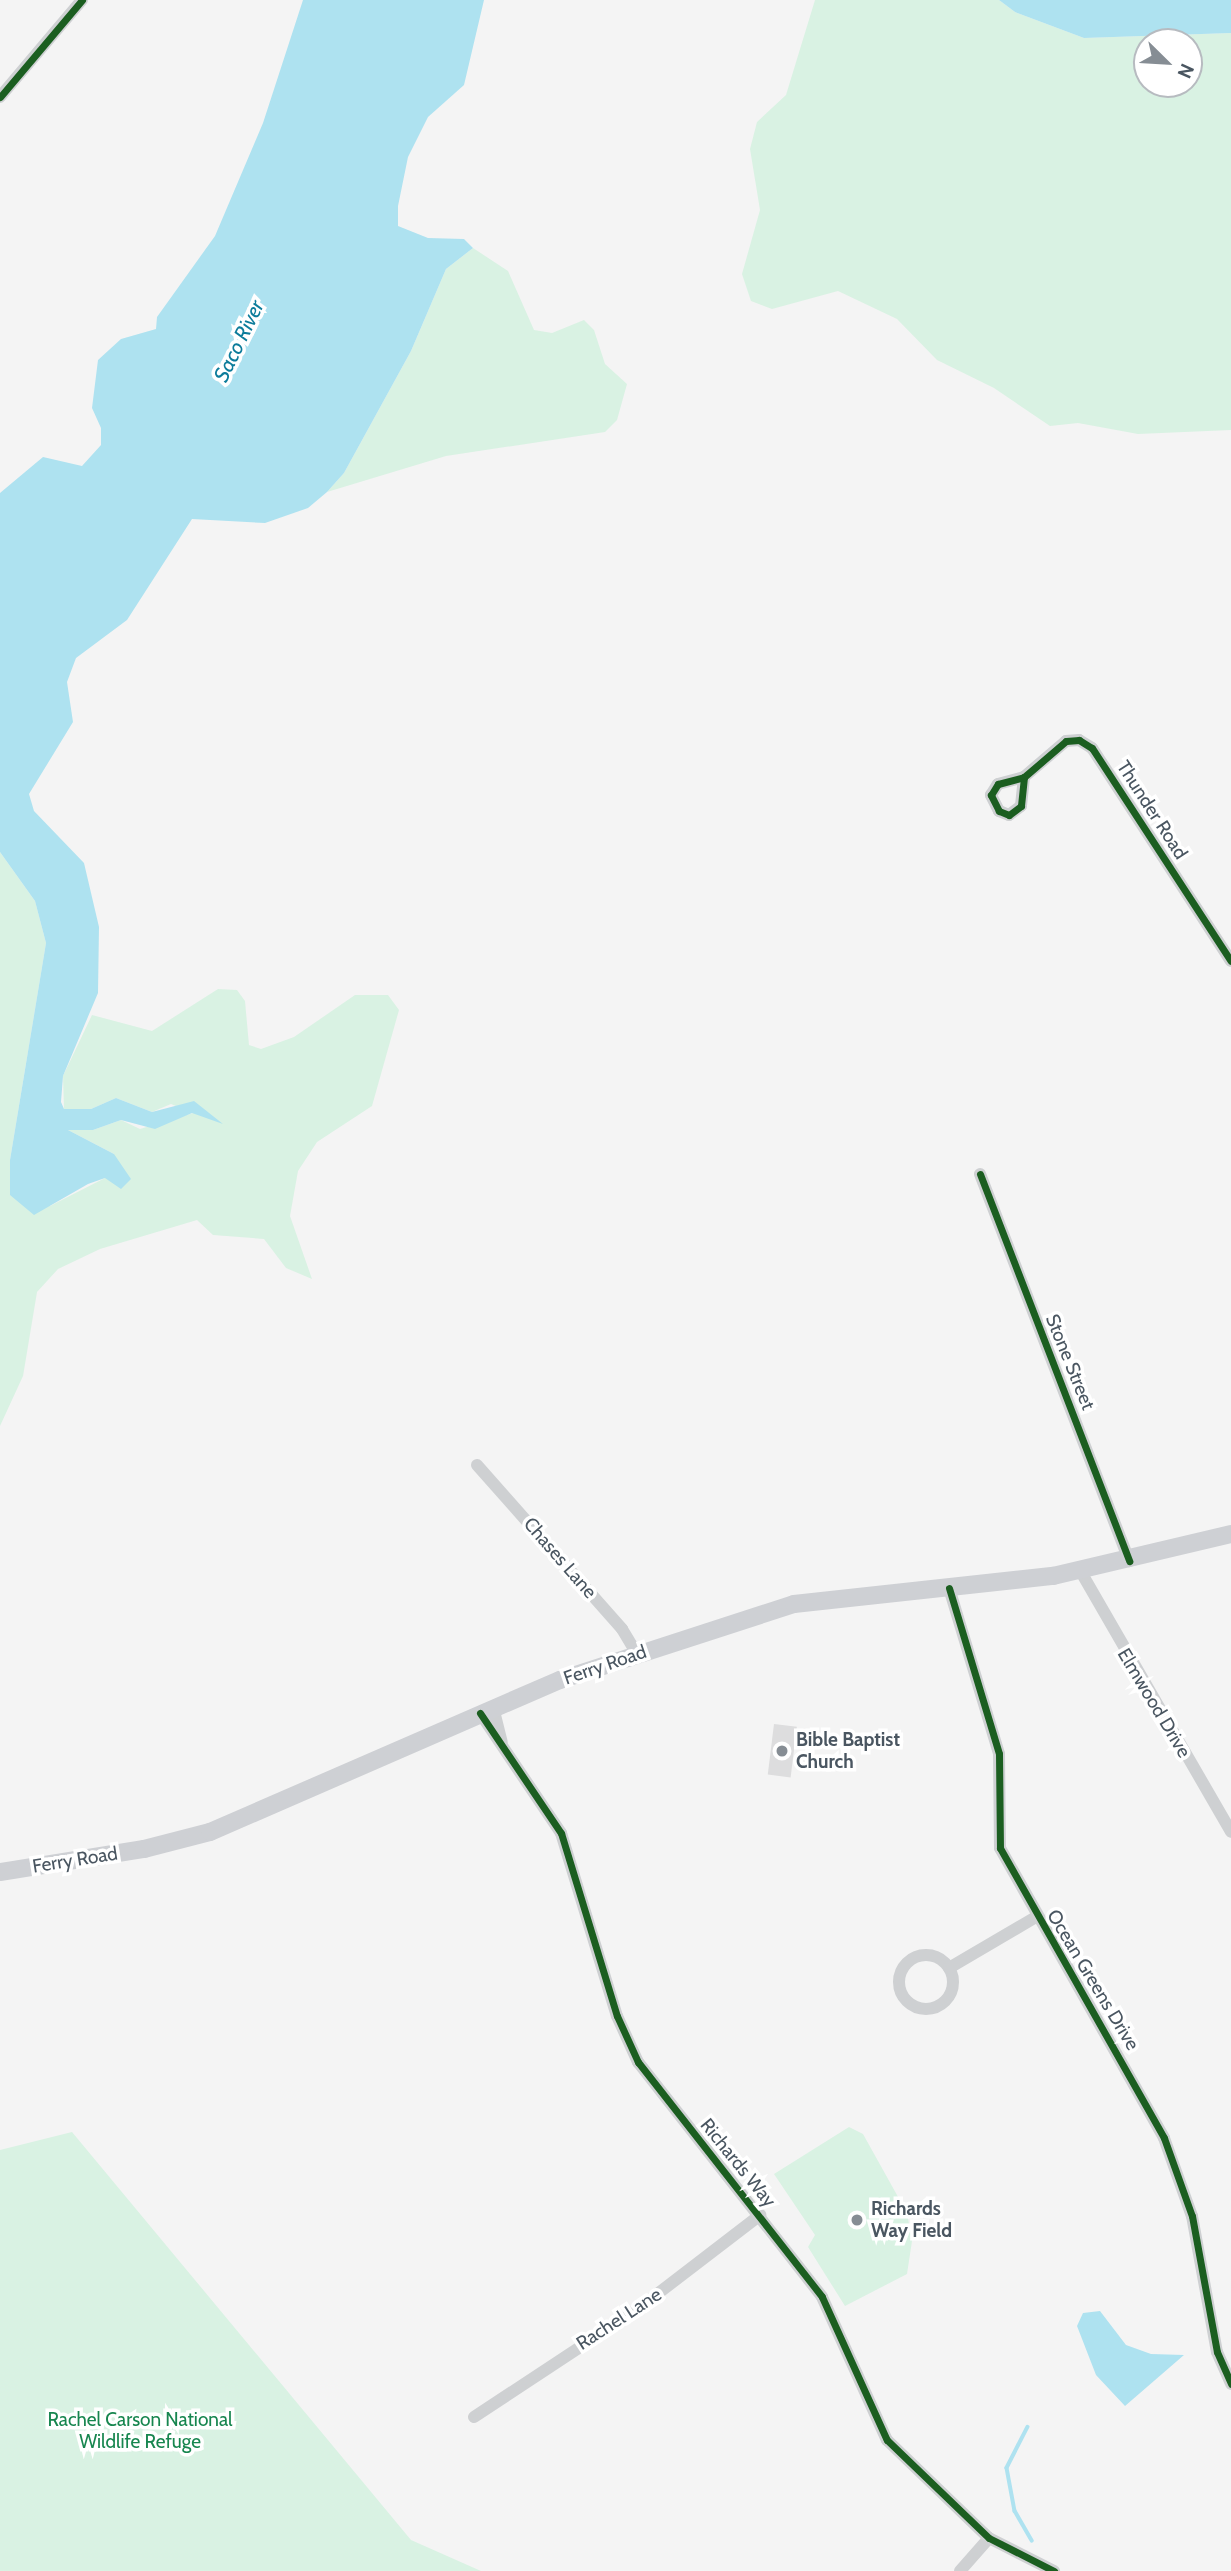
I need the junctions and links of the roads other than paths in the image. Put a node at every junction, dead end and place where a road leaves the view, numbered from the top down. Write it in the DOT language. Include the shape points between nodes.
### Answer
graph roads {
  1 [pos="82,0"];
  2 [pos="0,97"];
  3 [pos="1024,776"];
  4 [pos="1231,961"];
  5 [pos="980,1174"];
  6 [pos="477,1465"];
  7 [pos="1231,1534"];
  8 [pos="1129,1561"];
  9 [pos="1081,1572"];
  10 [pos="949,1588"];
  11 [pos="637,1654"];
  12 [pos="486,1710"];
  13 [pos="1231,1832"];
  14 [pos="0,1872"];
  15 [pos="1036,1917"];
  16 [pos="949,1968"];
  17 [pos="760,2215"];
  18 [pos="1231,2384"];
  19 [pos="474,2417"];
  20 [pos="989,2538"];
  21 [pos="960,2571"];
  22 [pos="1054,2571"];
  1 -- 2 [label="street"];
  3 -- 4 [label="street, Thunder Road" via="1066,741 1079,740 1093,748"];
  5 -- 8 [label="street, Stone Street"];
  6 -- 11 [label="street, Chases Lane" via="622,1629"];
  7 -- 8 [label="main road, Ferry Road"];
  8 -- 9 [label="main road, Ferry Road"];
  9 -- 10 [label="main road, Ferry Road"];
  9 -- 13 [label="street, Elmwood Drive"];
  10 -- 11 [label="main road, Ferry Road" via="794,1604"];
  10 -- 15 [label="street, Ocean Greens Drive" via="999,1754 1000,1848"];
  11 -- 12 [label="main road, Ferry Road"];
  12 -- 14 [label="main road, Ferry Road" via="210,1832 144,1849"];
  12 -- 17 [label="street, Richards Way" via="564,1840 632,2052"];
  15 -- 16 [label="street"];
  15 -- 18 [label="street, Ocean Greens Drive" via="1164,2138 1192,2216 1217,2352"];
  16 -- 16 [label="street" via="932,1956 913,1959 901,1973 904,1998 920,2008 938,2006 953,1986"];
  17 -- 19 [label="street, Rachel Lane" via="639,2308"];
  17 -- 20 [label="street, Richards Way" via="828,2305 892,2447"];
  20 -- 21 [label="street"];
  20 -- 22 [label="street, Richards Way"];
}
